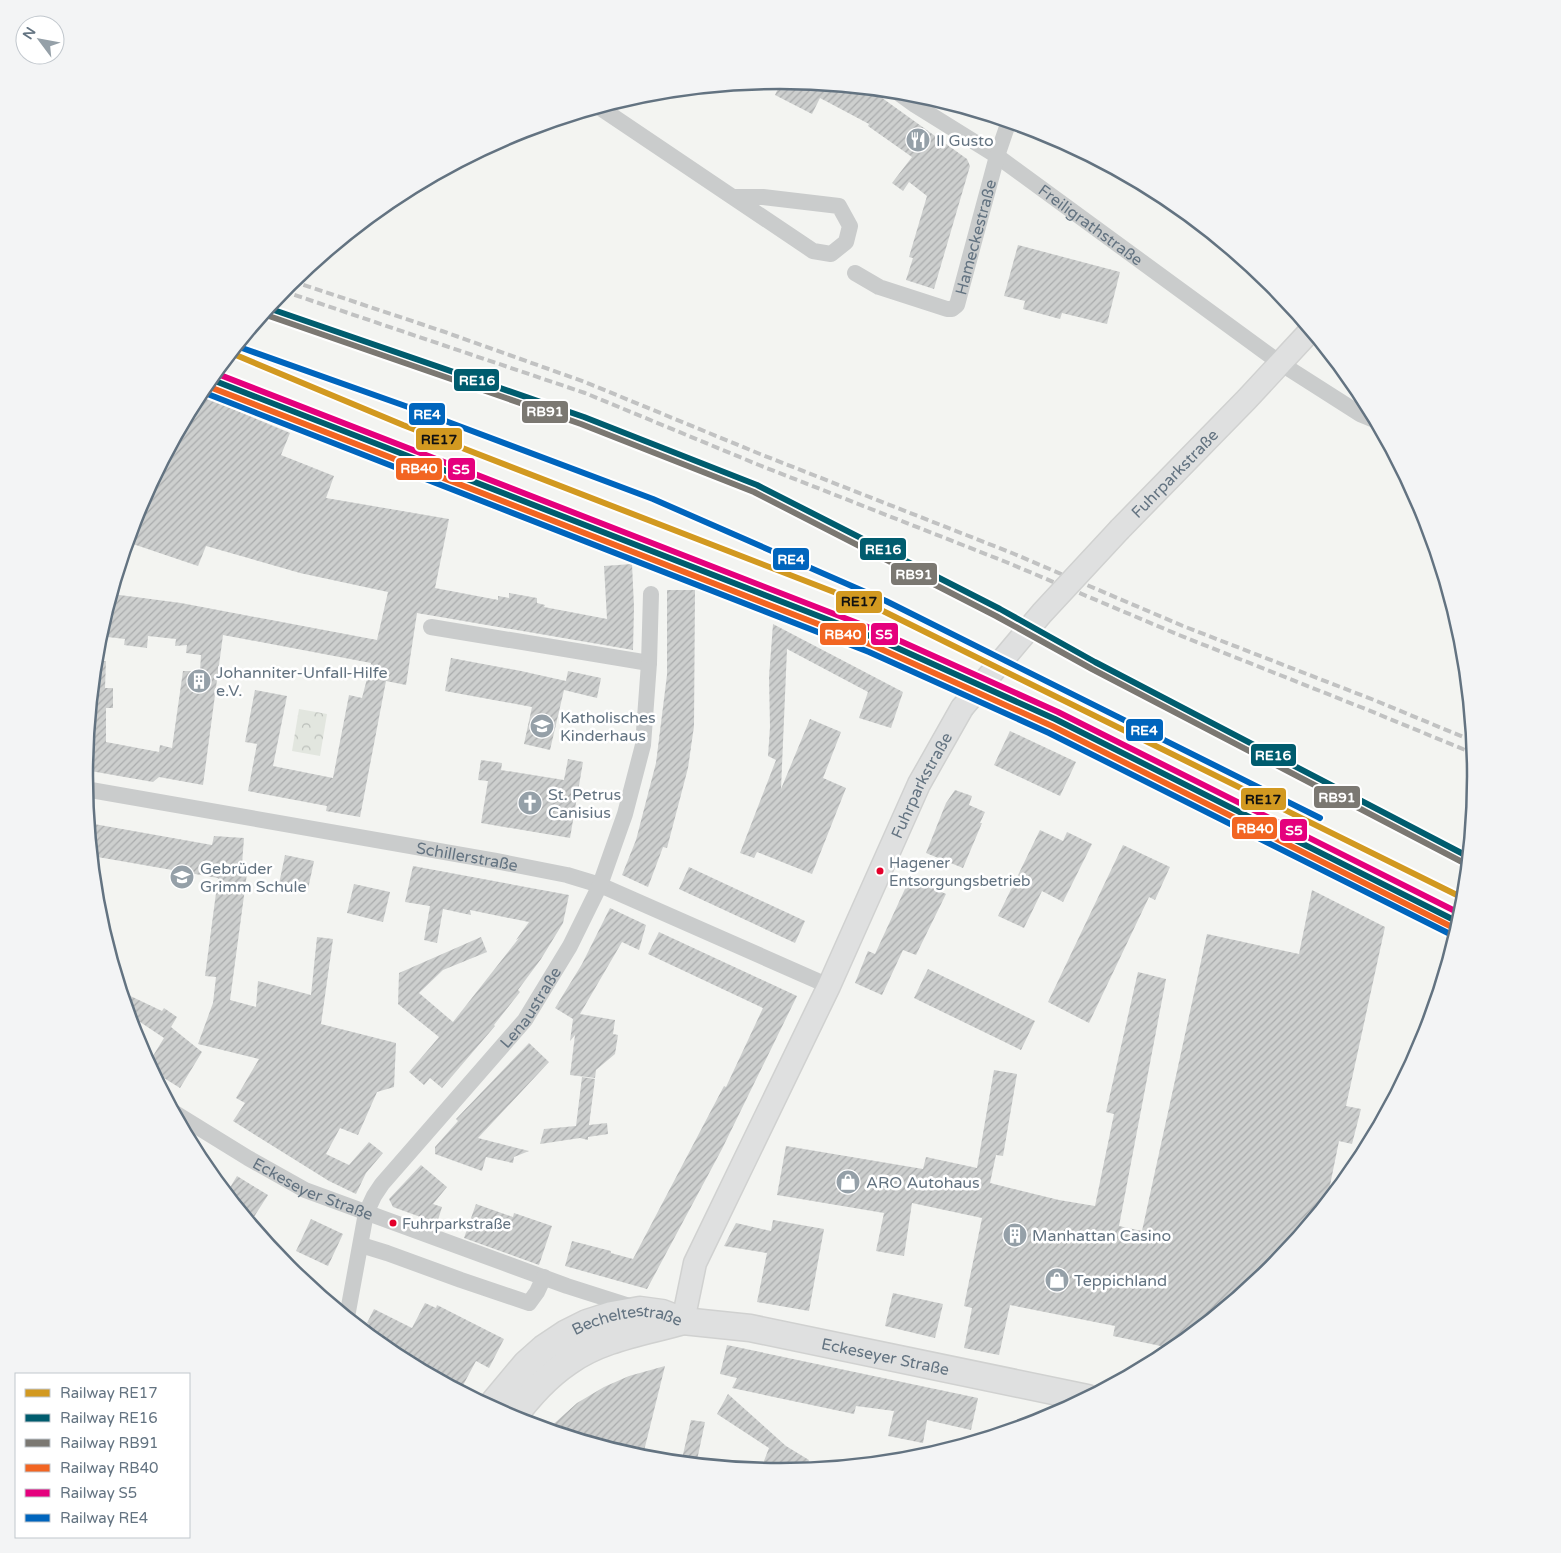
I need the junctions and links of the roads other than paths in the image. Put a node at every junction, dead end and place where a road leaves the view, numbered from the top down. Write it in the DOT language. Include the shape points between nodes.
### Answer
graph roads {
  1 [pos="910,101"];
  2 [pos="605,111"];
  3 [pos="1007,127"];
  4 [pos="997,156"];
  5 [pos="733,197"];
  6 [pos="855,273"];
  7 [pos="1307,334"];
  8 [pos="1280,363"];
  9 [pos="1366,417"];
  10 [pos="651,594"];
  11 [pos="431,627"];
  12 [pos="649,663"];
  13 [pos="93,790"];
  14 [pos="600,885"];
  15 [pos="829,986"];
  16 [pos="185,1120"];
  17 [pos="366,1213"];
  18 [pos="361,1245"];
  19 [pos="544,1277"];
  20 [pos="640,1310"];
  21 [pos="348,1311"];
  22 [pos="683,1321"];
  23 [pos="1078,1396"];
  24 [pos="495,1402"];
  25 [pos="517,1412"];
  1 -- 4 [label="street, Freiligrathstraße"];
  2 -- 5 [label="street"];
  3 -- 4 [label="street, Hameckestraße"];
  4 -- 6 [label="street, Hameckestraße" via="957,305 946,309 878,287"];
  4 -- 8 [label="street, Freiligrathstraße"];
  5 -- 5 [label="street" via="813,251 831,254 846,242 850,226 839,206 763,197"];
  7 -- 8 [label="main road, Fuhrparkstraße"];
  8 -- 9 [label="street, Freiligrathstraße"];
  8 -- 15 [label="main road, Fuhrparkstraße, bridge" via="1042,613 962,708 919,784"];
  10 -- 12 [label="street, Lenaustraße"];
  11 -- 12 [label="street"];
  12 -- 14 [label="street, Lenaustraße" via="643,744 625,814"];
  13 -- 14 [label="street, Schillerstraße" via="496,861 568,875"];
  14 -- 15 [label="street, Schillerstraße"];
  14 -- 17 [label="street, Lenaustraße" via="570,946 525,1020 382,1184"];
  15 -- 22 [label="main road, Fuhrparkstraße" via="695,1263"];
  16 -- 17 [label="street, Eckeseyer Straße" via="305,1190"];
  17 -- 18 [label="street, Lenaustraße"];
  17 -- 19 [label="street, Eckeseyer Straße"];
  18 -- 19 [label="street, Eckeseyer Straße" via="529,1303"];
  18 -- 21 [label="street, Lenaustraße"];
  19 -- 20 [label="street, Eckeseyer Straße"];
  20 -- 22 [label="main road, Becheltestraße"];
  20 -- 24 [label="main road, Becheltestraße" via="612,1315 565,1334 526,1364"];
  22 -- 23 [label="main road, Eckeseyer Straße" via="750,1328"];
  22 -- 25 [label="main road, Becheltestraße" via="596,1347 569,1361 546,1379"];
}
